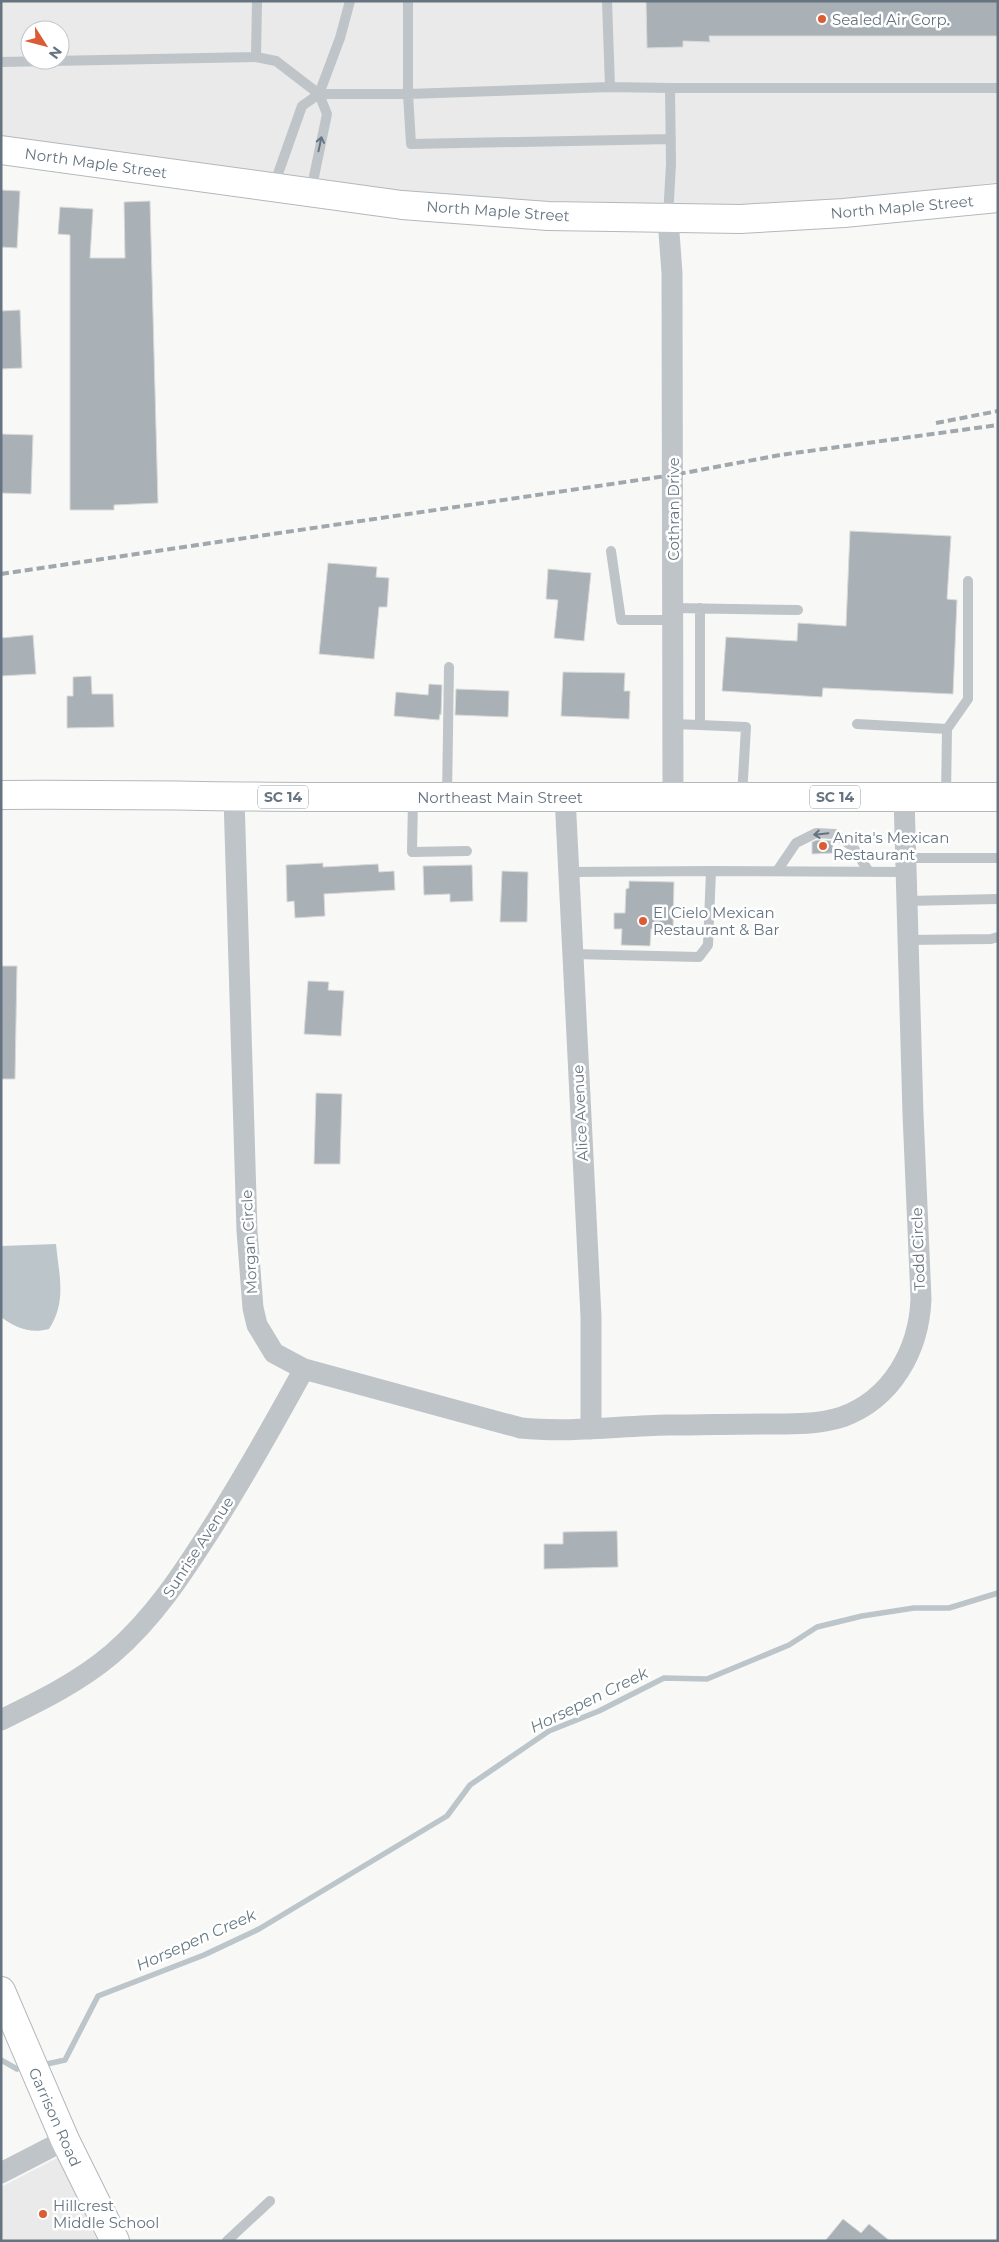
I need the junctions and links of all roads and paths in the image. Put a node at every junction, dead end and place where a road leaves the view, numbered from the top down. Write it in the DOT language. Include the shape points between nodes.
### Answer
graph roads {
  1 [pos="257,1"];
  2 [pos="350,1"];
  3 [pos="408,1"];
  4 [pos="607,1"];
  5 [pos="256,58"];
  6 [pos="1,62"];
  7 [pos="610,87"];
  8 [pos="670,88"];
  9 [pos="998,88"];
  10 [pos="319,94"];
  11 [pos="408,94"];
  12 [pos="671,140"];
  13 [pos="1,150"];
  14 [pos="273,187"];
  15 [pos="311,192"];
  16 [pos="998,198"];
  17 [pos="668,219"];
  18 [pos="611,551"];
  19 [pos="968,581"];
  20 [pos="700,608"];
  21 [pos="798,610"];
  22 [pos="673,614"];
  23 [pos="449,667"];
  24 [pos="674,724"];
  25 [pos="857,724"];
  26 [pos="700,725"];
  27 [pos="947,729"];
  28 [pos="1,795"];
  29 [pos="565,796"];
  30 [pos="234,797"];
  31 [pos="413,797"];
  32 [pos="447,797"];
  33 [pos="742,797"];
  34 [pos="904,797"];
  35 [pos="946,797"];
  36 [pos="998,797"];
  37 [pos="673,798"];
  38 [pos="467,851"];
  39 [pos="998,858"];
  40 [pos="905,865"];
  41 [pos="711,871"];
  42 [pos="777,871"];
  43 [pos="569,872"];
  44 [pos="869,872"];
  45 [pos="998,899"];
  46 [pos="906,901"];
  47 [pos="998,937"];
  48 [pos="908,940"];
  49 [pos="572,954"];
  50 [pos="304,1369"];
  51 [pos="591,1429"];
  52 [pos="1,1720"];
  53 [pos="1,1990"];
  54 [pos="65,2140"];
  55 [pos="1,2173"];
  56 [pos="270,2201"];
  57 [pos="115,2241"];
  58 [pos="227,2241"];
  1 -- 5 [label="lane"];
  2 -- 10 [label="lane"];
  3 -- 11 [label="lane"];
  4 -- 7 [label="lane"];
  5 -- 6 [label="lane"];
  5 -- 10 [label="lane" via="276,61"];
  7 -- 8 [label="lane"];
  7 -- 11 [label="lane"];
  8 -- 9 [label="lane"];
  8 -- 12 [label="lane"];
  10 -- 11 [label="lane"];
  10 -- 14 [label="lane" via="302,106"];
  15 -- 10 [label="lane, one-way" via="327,114"];
  11 -- 12 [label="lane" via="411,144"];
  12 -- 17 [label="lane"];
  13 -- 14 [label="street, North Maple Street"];
  14 -- 15 [label="street, North Maple Street"];
  15 -- 17 [label="street, North Maple Street" via="481,212"];
  16 -- 17 [label="street, North Maple Street" via="835,214"];
  17 -- 22 [label="street, Cothran Drive" via="672,283"];
  18 -- 22 [label="lane" via="621,620"];
  19 -- 27 [label="lane" via="968,700"];
  20 -- 21 [label="lane"];
  20 -- 22 [label="lane"];
  20 -- 26 [label="lane"];
  22 -- 24 [label="street, Cothran Drive"];
  23 -- 32 [label="lane"];
  24 -- 26 [label="lane"];
  24 -- 37 [label="street, Cothran Drive"];
  25 -- 27 [label="lane"];
  26 -- 33 [label="lane" via="746,727"];
  27 -- 35 [label="lane"];
  28 -- 30 [label="street, Northeast Main Street / SC 14"];
  29 -- 32 [label="street, Northeast Main Street / SC 14"];
  29 -- 37 [label="street, Northeast Main Street / SC 14"];
  29 -- 43 [label="street, Alice Avenue"];
  30 -- 31 [label="street, Northeast Main Street / SC 14"];
  30 -- 50 [label="street, Morgan Circle" via="247,1231 253,1308 257,1325 274,1353"];
  31 -- 32 [label="street, Northeast Main Street / SC 14"];
  31 -- 38 [label="lane" via="412,852"];
  33 -- 34 [label="street, Northeast Main Street / SC 14"];
  33 -- 37 [label="street, Northeast Main Street / SC 14"];
  34 -- 35 [label="street, Northeast Main Street / SC 14"];
  34 -- 40 [label="street, Todd Circle"];
  35 -- 36 [label="street, Northeast Main Street / SC 14"];
  39 -- 40 [label="lane"];
  40 -- 44 [label="lane"];
  40 -- 46 [label="street, Todd Circle"];
  41 -- 42 [label="lane"];
  41 -- 43 [label="lane"];
  41 -- 49 [label="lane" via="708,945 699,957"];
  42 -- 44 [label="lane"];
  44 -- 42 [label="lane, one-way" via="847,842 835,834 816,833 796,843"];
  43 -- 49 [label="street, Alice Avenue"];
  45 -- 46 [label="lane"];
  46 -- 48 [label="street, Todd Circle"];
  47 -- 48 [label="lane"];
  48 -- 51 [label="street, Todd Circle" via="921,1299 914,1342 896,1377 865,1405 830,1420"];
  49 -- 51 [label="street, Alice Avenue" via="591,1317"];
  50 -- 51 [label="street, Morgan Circle" via="521,1428"];
  50 -- 52 [label="street, Sunrise Avenue" via="251,1465 181,1577 159,1605 133,1634 92,1669 48,1698"];
  53 -- 54 [label="street, Garrison Road"];
  54 -- 55 [label="street"];
  54 -- 57 [label="street, Garrison Road"];
  56 -- 58 [label="lane"];
}
